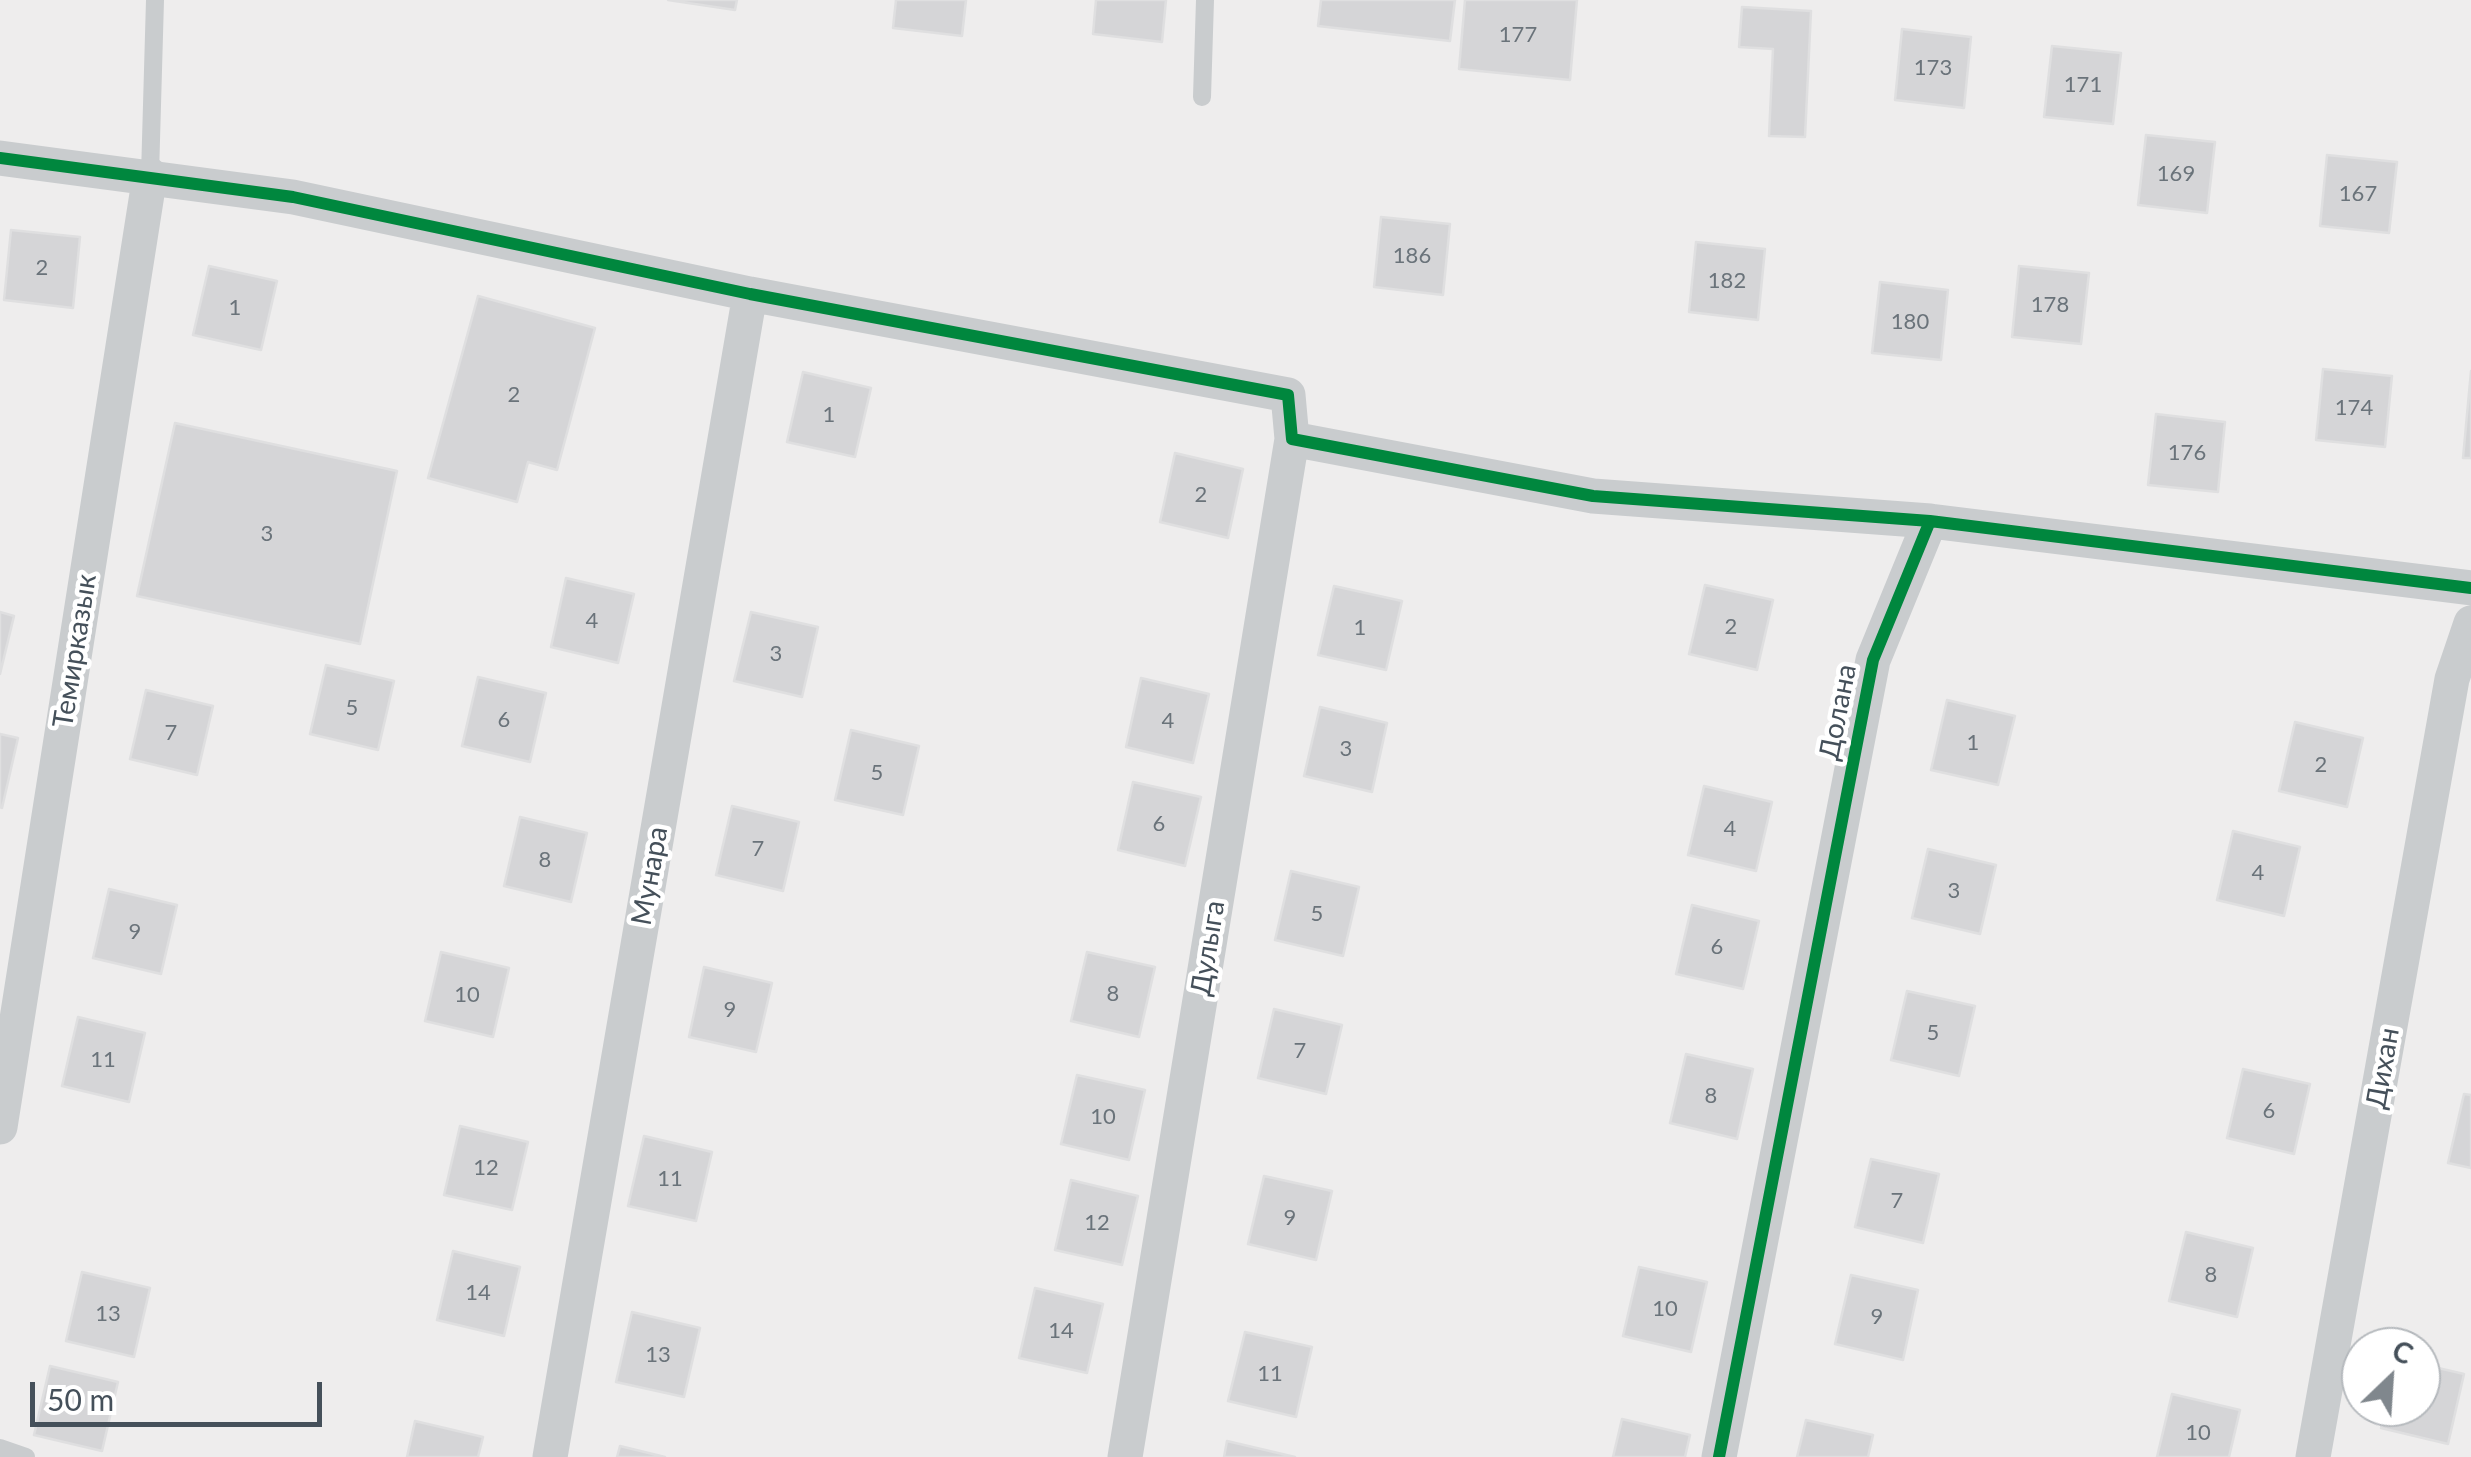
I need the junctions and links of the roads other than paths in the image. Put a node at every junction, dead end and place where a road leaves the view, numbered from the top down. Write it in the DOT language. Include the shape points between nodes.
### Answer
graph roads {
  1 [pos="155,0"];
  2 [pos="1205,0"];
  3 [pos="1202,98"];
  4 [pos="0,158"];
  5 [pos="150,176"];
  6 [pos="750,294"];
  7 [pos="1292,439"];
  8 [pos="1930,521"];
  9 [pos="2471,588"];
  10 [pos="2471,623"];
  11 [pos="0,1127"];
  12 [pos="0,1448"];
  13 [pos="26,1457"];
  14 [pos="550,1457"];
  15 [pos="1125,1457"];
  16 [pos="1719,1457"];
  17 [pos="2314,1457"];
  1 -- 5 [label="lane"];
  2 -- 3 [label="lane"];
  4 -- 5 [label="street"];
  5 -- 6 [label="street" via="293,197"];
  5 -- 11 [label="street, Темирказык"];
  6 -- 7 [label="street" via="1288,395"];
  6 -- 14 [label="street, Мунара"];
  7 -- 8 [label="street" via="1593,496"];
  7 -- 15 [label="street, Дулыга"];
  8 -- 9 [label="street"];
  8 -- 16 [label="street, Долана" via="1873,660"];
  10 -- 17 [label="street, Дихан" via="2452,679"];
  12 -- 13 [label="lane"];
}
